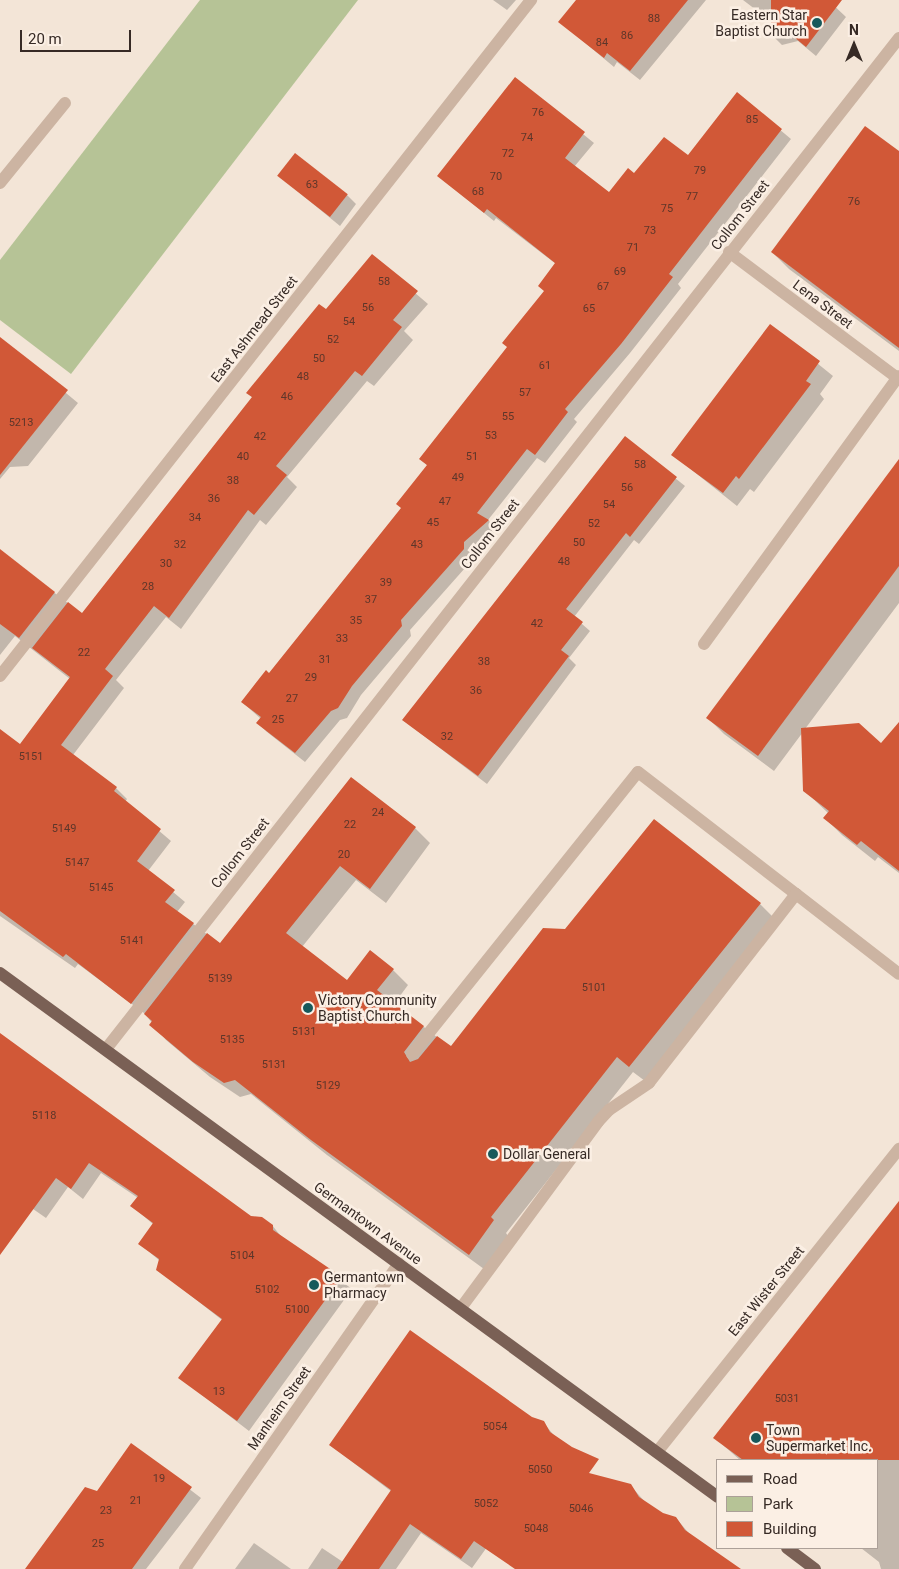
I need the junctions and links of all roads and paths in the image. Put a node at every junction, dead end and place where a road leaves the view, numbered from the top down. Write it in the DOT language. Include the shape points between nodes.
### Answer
graph roads {
  1 [pos="531,0"];
  2 [pos="899,38"];
  3 [pos="65,103"];
  4 [pos="0,183"];
  5 [pos="729,252"];
  6 [pos="899,378"];
  7 [pos="704,644"];
  8 [pos="0,676"];
  9 [pos="796,894"];
  10 [pos="0,973"];
  11 [pos="899,974"];
  12 [pos="106,1049"];
  13 [pos="412,1054"];
  14 [pos="899,1149"];
  15 [pos="399,1264"];
  16 [pos="460,1309"];
  17 [pos="657,1452"];
  18 [pos="716,1496"];
  19 [pos="788,1549"];
  20 [pos="185,1569"];
  21 [pos="815,1569"];
  1 -- 8 [label="street, East Ashmead Street"];
  2 -- 5 [label="street, Collom Street"];
  3 -- 4 [label="street"];
  5 -- 6 [label="street, Lena Street"];
  5 -- 12 [label="street, Collom Street"];
  6 -- 7 [label="street"];
  9 -- 11 [label="street"];
  9 -- 13 [label="street" via="638,772"];
  9 -- 16 [label="street" via="649,1083 609,1110 598,1122"];
  10 -- 12 [label="main road, Germantown Avenue"];
  12 -- 15 [label="main road, Germantown Avenue"];
  14 -- 17 [label="street, East Wister Street"];
  15 -- 16 [label="main road, Germantown Avenue"];
  15 -- 20 [label="street, Manheim Street"];
  16 -- 17 [label="main road, Germantown Avenue"];
  17 -- 18 [label="main road, Germantown Avenue"];
  19 -- 21 [label="main road"];
}
